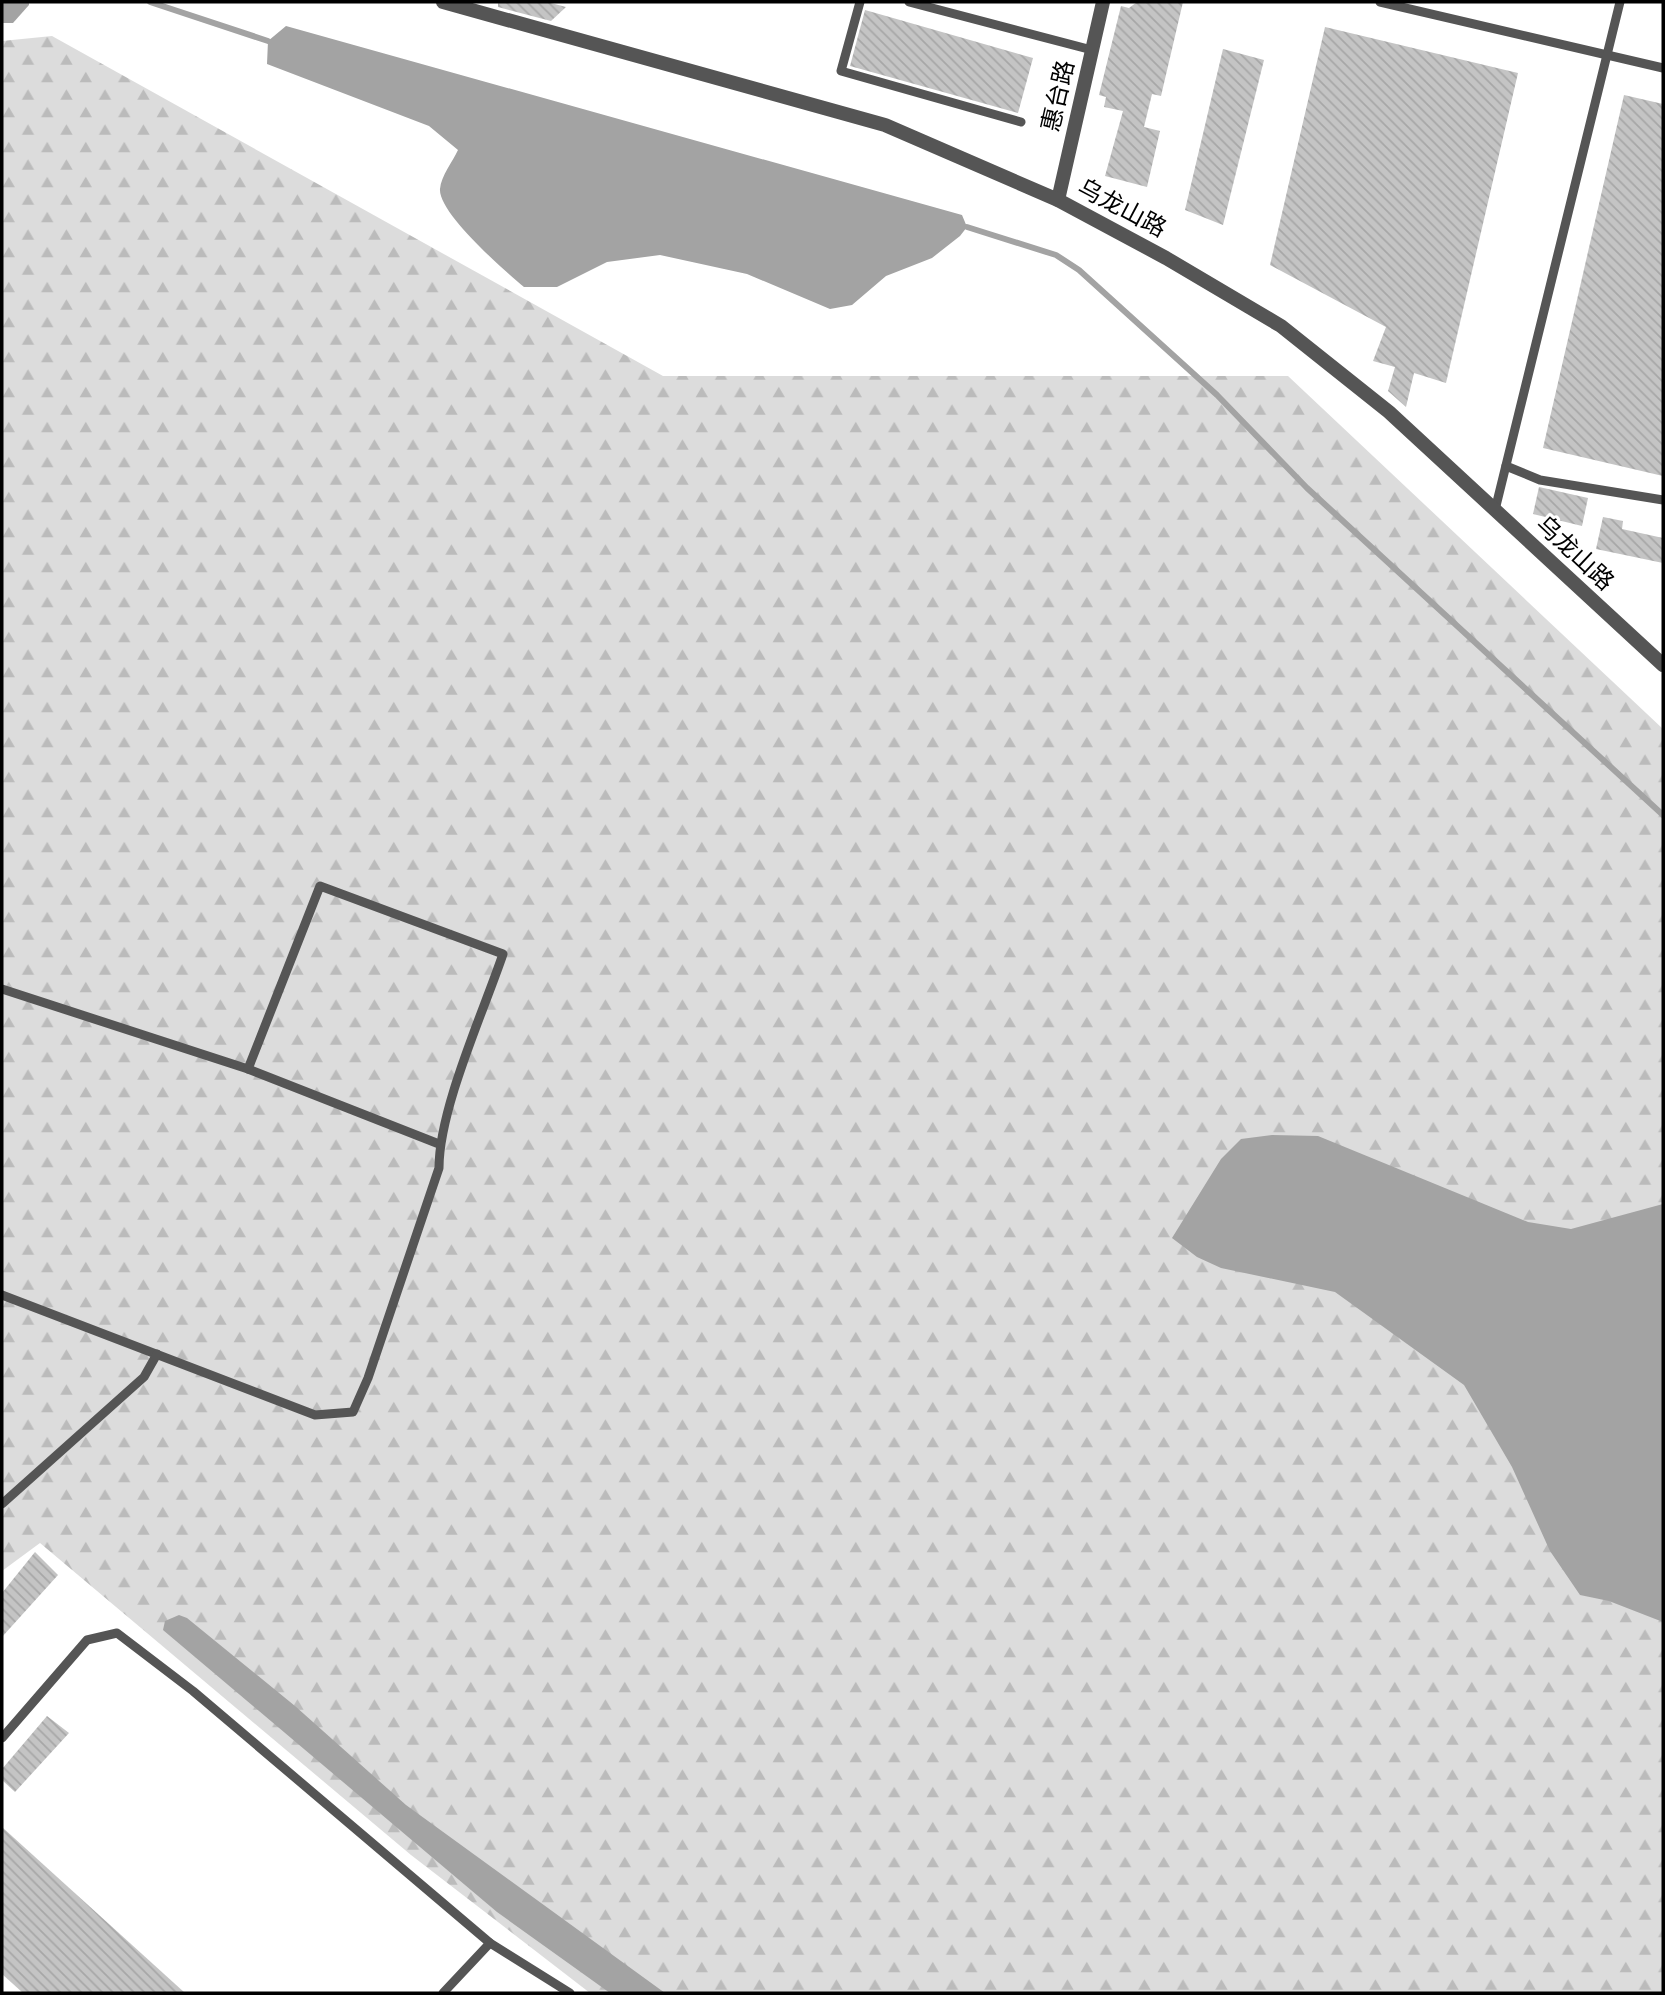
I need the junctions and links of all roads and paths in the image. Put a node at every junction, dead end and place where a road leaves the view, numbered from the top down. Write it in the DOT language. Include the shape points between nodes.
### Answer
graph roads {
  1 [pos="443,2"];
  2 [pos="860,2"];
  3 [pos="909,2"];
  4 [pos="1103,2"];
  5 [pos="1380,2"];
  6 [pos="1620,2"];
  7 [pos="1092,50"];
  8 [pos="1608,55"];
  9 [pos="1663,68"];
  10 [pos="1021,122"];
  11 [pos="1058,200"];
  12 [pos="1506,466"];
  13 [pos="1663,500"];
  14 [pos="1495,510"];
  15 [pos="1663,665"];
  16 [pos="2,989"];
  17 [pos="248,1069"];
  18 [pos="439,1144"];
  19 [pos="2,1295"];
  20 [pos="156,1354"];
  21 [pos="2,1504"];
  22 [pos="2,1738"];
  23 [pos="490,1943"];
  24 [pos="443,1993"];
  25 [pos="570,1993"];
  1 -- 11 [label="street, 乌龙山路" via="884,125"];
  2 -- 10 [label="lane" via="841,71"];
  3 -- 7 [label="lane"];
  4 -- 7 [label="street, 惠台路"];
  5 -- 8 [label="lane"];
  6 -- 8 [label="lane"];
  7 -- 11 [label="street, 惠台路"];
  8 -- 9 [label="lane"];
  8 -- 12 [label="lane"];
  11 -- 14 [label="street, 乌龙山路" via="1281,326 1389,412"];
  12 -- 13 [label="lane" via="1540,480"];
  12 -- 14 [label="lane"];
  14 -- 15 [label="street, 乌龙山路"];
  16 -- 17 [label="lane"];
  17 -- 18 [label="lane"];
  17 -- 18 [label="lane" via="320,886 503,954"];
  18 -- 20 [label="lane" via="439,1168 353,1412 315,1415"];
  19 -- 20 [label="lane"];
  20 -- 21 [label="lane" via="144,1377"];
  22 -- 23 [label="lane" via="88,1640 117,1633"];
  23 -- 24 [label="lane"];
  23 -- 25 [label="lane"];
}
